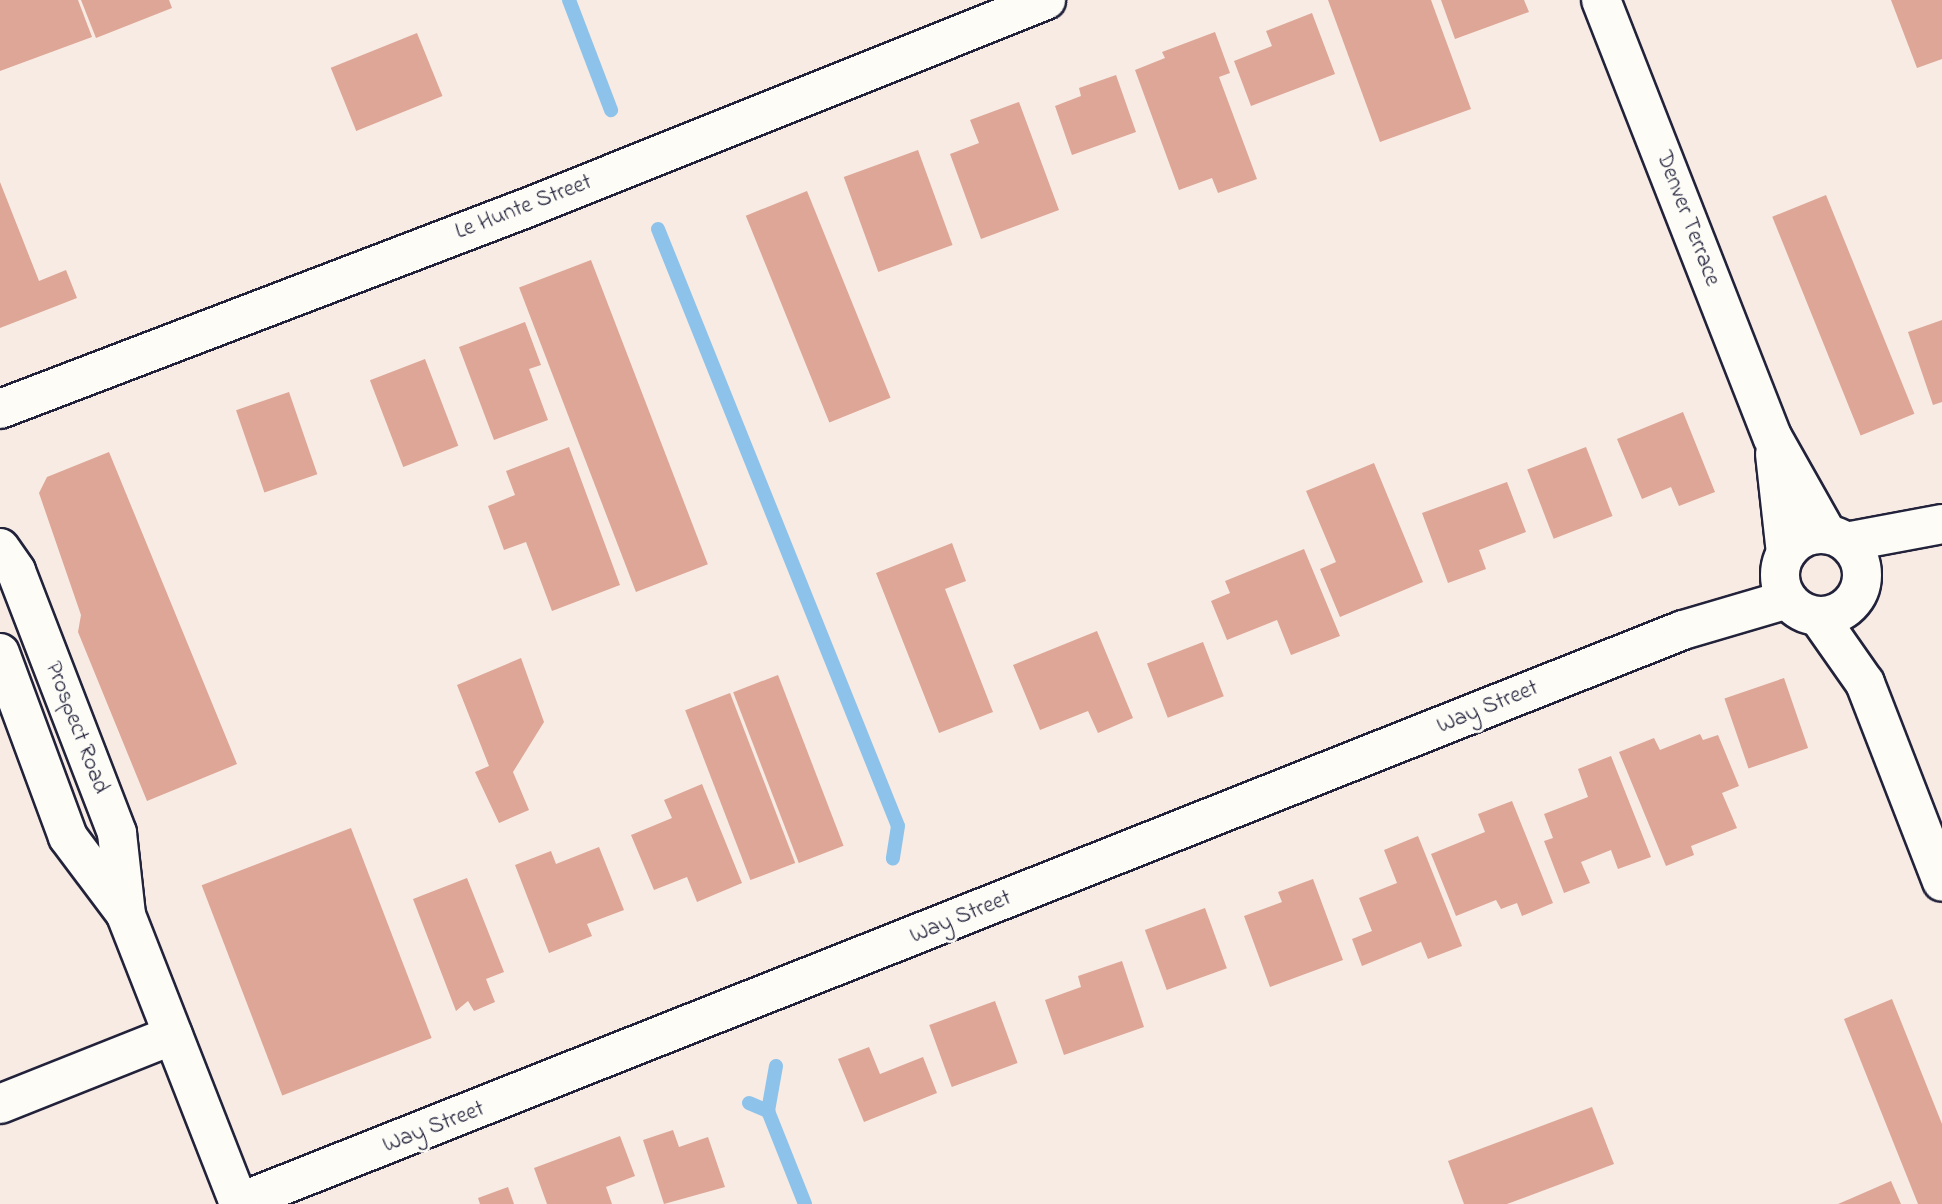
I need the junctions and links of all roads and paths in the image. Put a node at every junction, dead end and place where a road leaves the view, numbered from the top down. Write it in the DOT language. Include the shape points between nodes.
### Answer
graph roads {
  1 [pos="1046,0"];
  2 [pos="1601,0"];
  3 [pos="0,409"];
  4 [pos="1773,438"];
  5 [pos="1942,526"];
  6 [pos="1837,538"];
  7 [pos="0,548"];
  8 [pos="1793,585"];
  9 [pos="1859,589"];
  10 [pos="0,653"];
  11 [pos="1865,683"];
  12 [pos="1942,882"];
  13 [pos="126,915"];
  14 [pos="173,1035"];
  15 [pos="0,1104"];
  16 [pos="238,1204"];
  1 -- 3 [label="street, Le Hunte Street" via="529,207"];
  2 -- 4 [label="street, Denver Terrace"];
  4 -- 6 [label="street, Denver Terrace"];
  4 -- 8 [label="street, Denver Terrace"];
  5 -- 6 [label="street"];
  5 -- 9 [label="street"];
  6 -- 8 [label="street" via="1811,535"];
  6 -- 9 [label="street" via="1860,558"];
  7 -- 13 [label="street, Prospect Road" via="16,571 117,833"];
  8 -- 9 [label="street" via="1839,612"];
  8 -- 11 [label="street, Denver Terrace"];
  8 -- 16 [label="street, Way Street"];
  9 -- 11 [label="street, Denver Terrace"];
  10 -- 13 [label="street, Prospect Road" via="68,837"];
  11 -- 12 [label="street, Denver Terrace"];
  13 -- 14 [label="street, Prospect Road"];
  14 -- 15 [label="street"];
  14 -- 16 [label="street, Prospect Road"];
}
